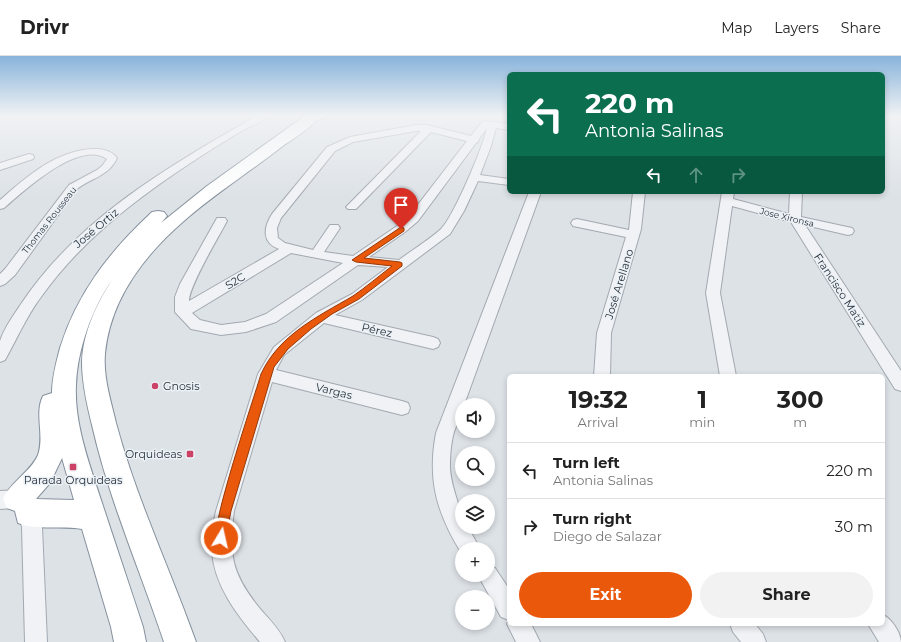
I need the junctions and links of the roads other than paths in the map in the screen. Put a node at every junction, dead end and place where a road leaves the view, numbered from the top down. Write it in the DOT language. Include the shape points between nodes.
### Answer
graph roads {
  1 [pos="216,142"];
  2 [pos="269,142"];
  3 [pos="276,142"];
  4 [pos="342,142"];
  5 [pos="416,142"];
  6 [pos="473,142"];
  7 [pos="488,142"];
  8 [pos="29,157"];
  9 [pos="0,168"];
  10 [pos="474,177"];
  11 [pos="507,182"];
  12 [pos="534,194"];
  13 [pos="639,194"];
  14 [pos="796,194"];
  15 [pos="727,196"];
  16 [pos="0,206"];
  17 [pos="352,207"];
  18 [pos="794,219"];
  19 [pos="221,221"];
  20 [pos="577,223"];
  21 [pos="334,228"];
  22 [pos="848,231"];
  23 [pos="633,235"];
  24 [pos="289,249"];
  25 [pos="316,255"];
  26 [pos="356,260"];
  27 [pos="400,264"];
  28 [pos="0,281"];
  29 [pos="182,312"];
  30 [pos="321,317"];
  31 [pos="73,338"];
  32 [pos="433,343"];
  33 [pos="0,356"];
  34 [pos="896,368"];
  35 [pos="266,374"];
  36 [pos="602,374"];
  37 [pos="728,374"];
  38 [pos="901,384"];
  39 [pos="402,408"];
  40 [pos="15,504"];
  41 [pos="93,517"];
  42 [pos="466,542"];
  43 [pos="492,582"];
  44 [pos="507,606"];
  45 [pos="519,626"];
  46 [pos="743,626"];
  47 [pos="880,626"];
  48 [pos="36,642"];
  49 [pos="130,642"];
  50 [pos="180,642"];
  51 [pos="274,642"];
  52 [pos="529,642"];
  53 [pos="756,642"];
  54 [pos="892,642"];
  1 -- 33 [label="street, José Ortiz" via="139,194 79,242 34,293 9,335"];
  2 -- 31 [label="highway" via="162,212 135,237 112,264 91,296 78,321"];
  3 -- 50 [label="highway" via="186,211 154,239 124,276 110,300 96,339 94,372 109,447 125,497"];
  4 -- 24 [label="street" via="331,149 272,225 273,240"];
  5 -- 17 [label="street"];
  6 -- 26 [label="street" via="409,223"];
  7 -- 10 [label="street"];
  8 -- 9 [label="street"];
  10 -- 11 [label="street"];
  10 -- 27 [label="street" via="449,227"];
  12 -- 42 [label="street" via="445,433 442,448 441,469 445,492 453,518"];
  13 -- 23 [label="street, José Arellano"];
  14 -- 18 [label="street"];
  15 -- 18 [label="street, Jose Xironsa"];
  15 -- 37 [label="street" via="714,293"];
  16 -- 28 [label="street, Thomas Rousseau" via="32,178 62,159 98,152 106,153 112,158 107,169 73,187 10,272"];
  18 -- 22 [label="street, Jose Xironsa"];
  18 -- 34 [label="street, Francisco Matiz"];
  19 -- 29 [label="street" via="187,284 182,297"];
  20 -- 23 [label="street"];
  21 -- 25 [label="street"];
  23 -- 36 [label="street, José Arellano" via="604,333"];
  24 -- 25 [label="street"];
  24 -- 29 [label="street, S2C"];
  25 -- 26 [label="street"];
  26 -- 27 [label="street"];
  26 -- 29 [label="street" via="271,318 246,327 221,330 196,325"];
  27 -- 30 [label="street" via="356,297"];
  30 -- 32 [label="street, Pérez"];
  30 -- 35 [label="street" via="284,346"];
  31 -- 40 [label="highway" via="54,374 51,393 54,442 51,454 43,472"];
  31 -- 41 [label="highway" via="65,378 67,425"];
  34 -- 38 [label="street, Francisco Matiz"];
  35 -- 39 [label="street, Vargas"];
  35 -- 51 [label="street" via="225,511 221,550 226,576 231,586"];
  40 -- 41 [label="highway"];
  40 -- 48 [label="street" via="32,527"];
  41 -- 49 [label="highway"];
  43 -- 44 [label="street"];
  45 -- 52 [label="street"];
  46 -- 53 [label="street"];
  47 -- 54 [label="street"];
}
